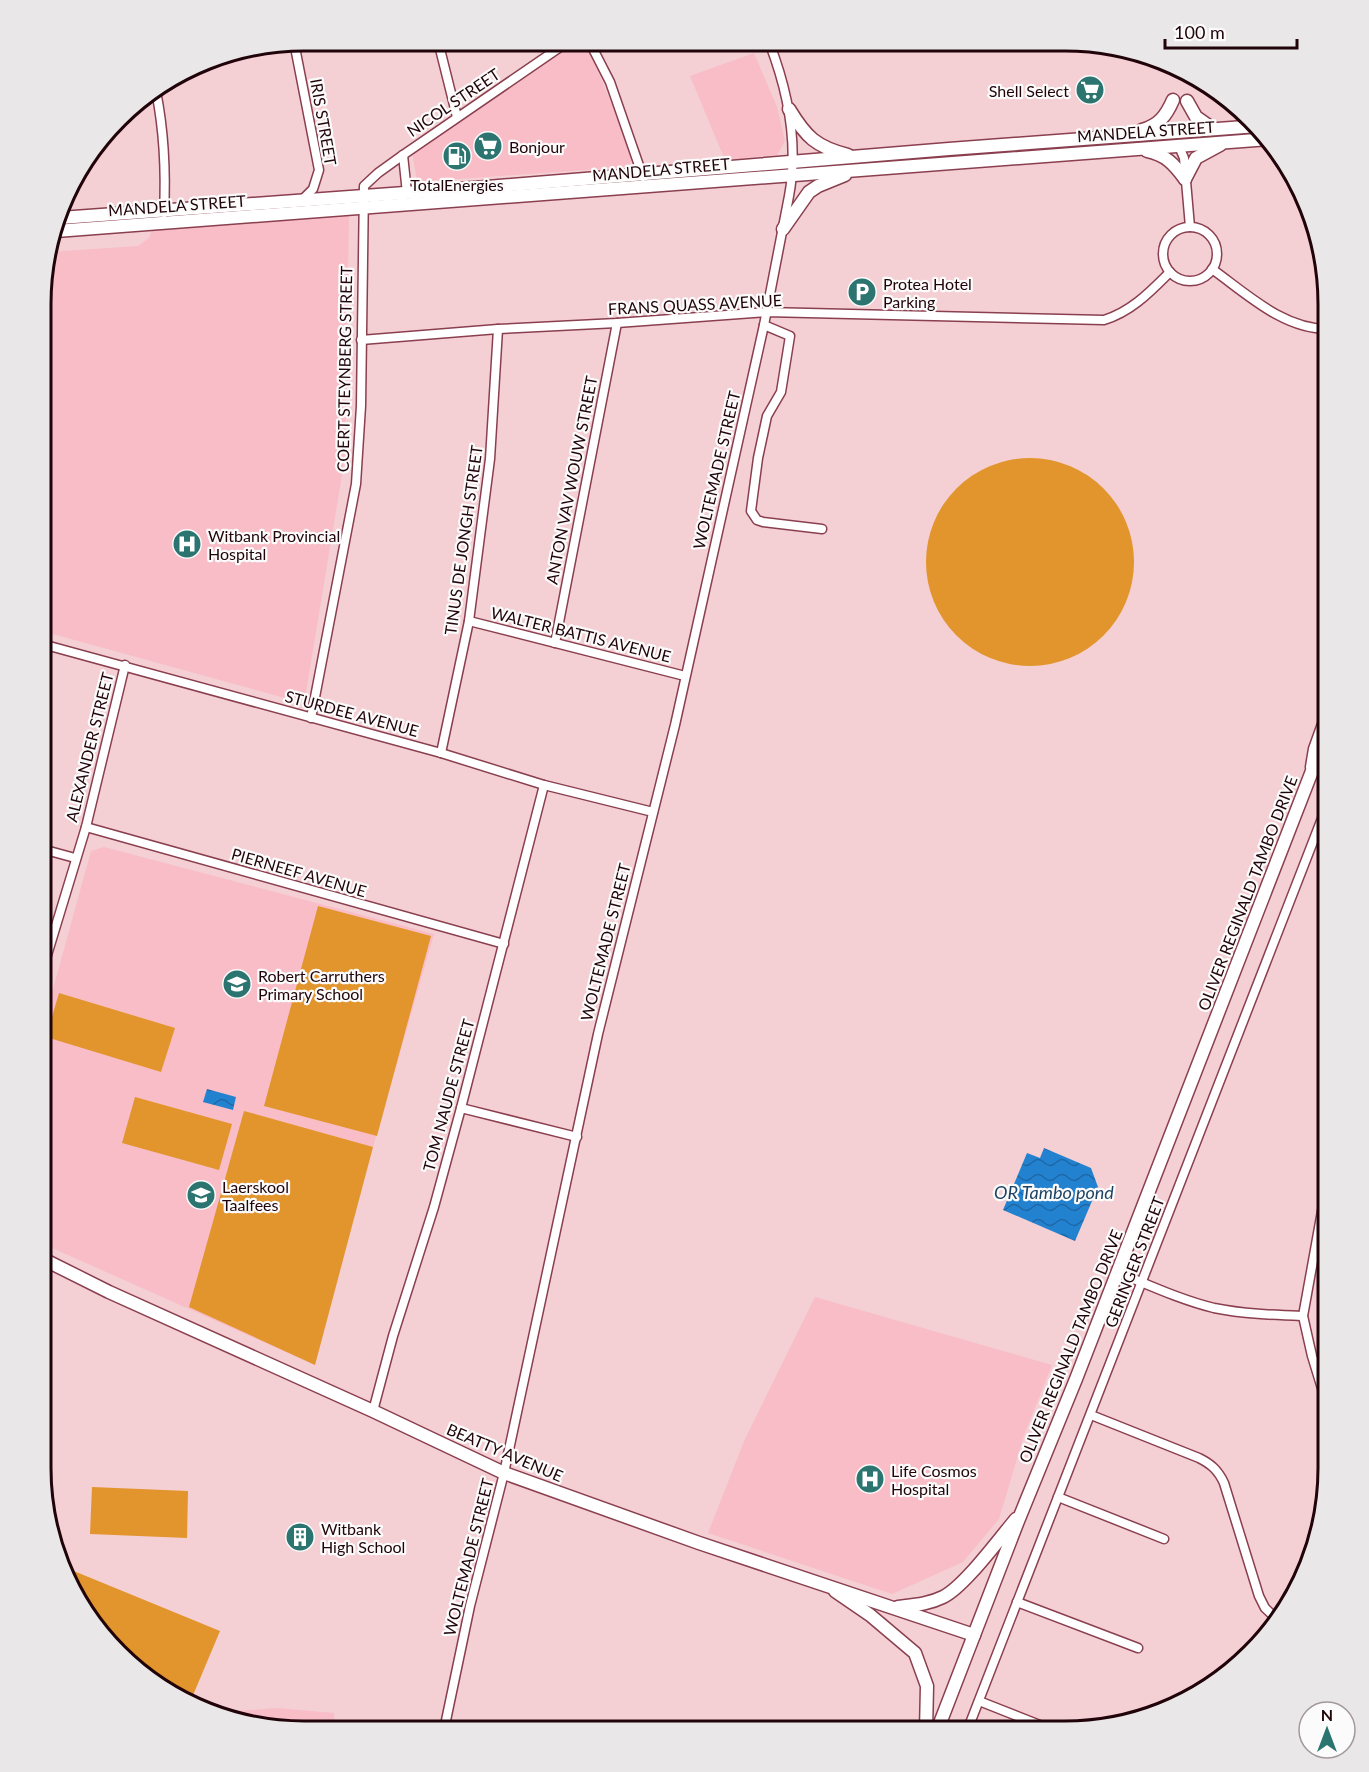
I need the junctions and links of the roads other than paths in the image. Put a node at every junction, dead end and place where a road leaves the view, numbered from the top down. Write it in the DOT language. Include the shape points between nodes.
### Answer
graph roads {
  1 [pos="440,51"];
  2 [pos="554,51"];
  3 [pos="594,51"];
  4 [pos="772,51"];
  5 [pos="296,52"];
  6 [pos="157,98"];
  7 [pos="1173,100"];
  8 [pos="1187,101"];
  9 [pos="789,109"];
  10 [pos="457,117"];
  11 [pos="1246,127"];
  12 [pos="1213,129"];
  13 [pos="1183,131"];
  14 [pos="1123,135"];
  15 [pos="1257,140"];
  16 [pos="1227,142"];
  17 [pos="1184,145"];
  18 [pos="1137,148"];
  19 [pos="403,154"];
  20 [pos="855,157"];
  21 [pos="793,169"];
  22 [pos="858,170"];
  23 [pos="643,174"];
  24 [pos="1185,179"];
  25 [pos="643,187"];
  26 [pos="407,193"];
  27 [pos="301,201"];
  28 [pos="362,202"];
  29 [pos="164,217"];
  30 [pos="66,218"];
  31 [pos="1190,227"];
  32 [pos="783,229"];
  33 [pos="62,230"];
  34 [pos="1212,269"];
  35 [pos="1170,272"];
  36 [pos="766,312"];
  37 [pos="617,323"];
  38 [pos="764,325"];
  39 [pos="1318,328"];
  40 [pos="498,329"];
  41 [pos="361,340"];
  42 [pos="822,529"];
  43 [pos="468,621"];
  44 [pos="555,643"];
  45 [pos="51,646"];
  46 [pos="125,665"];
  47 [pos="685,676"];
  48 [pos="311,718"];
  49 [pos="1318,741"];
  50 [pos="441,753"];
  51 [pos="1318,763"];
  52 [pos="1312,771"];
  53 [pos="544,785"];
  54 [pos="653,812"];
  55 [pos="86,827"];
  56 [pos="1318,829"];
  57 [pos="51,851"];
  58 [pos="75,858"];
  59 [pos="51,941"];
  60 [pos="504,944"];
  61 [pos="461,1108"];
  62 [pos="577,1137"];
  63 [pos="1318,1233"];
  64 [pos="51,1263"];
  65 [pos="1117,1272"];
  66 [pos="1143,1282"];
  67 [pos="1303,1316"];
  68 [pos="1318,1376"];
  69 [pos="373,1411"];
  70 [pos="1091,1414"];
  71 [pos="504,1473"];
  72 [pos="1058,1497"];
  73 [pos="1022,1511"];
  74 [pos="1164,1539"];
  75 [pos="822,1583"];
  76 [pos="1017,1602"];
  77 [pos="894,1607"];
  78 [pos="1271,1614"];
  79 [pos="974,1635"];
  80 [pos="1138,1648"];
  81 [pos="979,1701"];
  82 [pos="446,1721"];
  83 [pos="926,1721"];
  84 [pos="941,1721"];
  85 [pos="972,1721"];
  86 [pos="1030,1721"];
  1 -- 10 [label="street"];
  2 -- 10 [label="street, NICOL STREET"];
  3 -- 23 [label="street" via="610,82"];
  4 -- 9 [label="street, WOLTEMADE STREET"];
  5 -- 27 [label="street, IRIS STREET" via="319,170 313,189"];
  6 -- 29 [label="street" via="163,135"];
  7 -- 14 [label="main road" via="1158,123"];
  8 -- 12 [label="main road" via="1196,117"];
  9 -- 20 [label="main road" via="802,130 818,144"];
  9 -- 21 [label="street, WOLTEMADE STREET"];
  10 -- 19 [label="street, NICOL STREET"];
  11 -- 12 [label="main road, MANDELA STREET"];
  12 -- 13 [label="main road, MANDELA STREET"];
  13 -- 14 [label="main road, MANDELA STREET"];
  13 -- 17 [label="street"];
  14 -- 20 [label="main road, MANDELA STREET"];
  15 -- 16 [label="main road, MANDELA STREET"];
  16 -- 17 [label="main road, MANDELA STREET"];
  16 -- 24 [label="main road" via="1196,158"];
  17 -- 18 [label="main road, MANDELA STREET"];
  17 -- 24 [label="street"];
  18 -- 22 [label="main road, MANDELA STREET"];
  18 -- 24 [label="main road" via="1166,157"];
  19 -- 26 [label="street"];
  19 -- 28 [label="street, NICOL STREET" via="364,186"];
  20 -- 21 [label="main road, MANDELA STREET"];
  21 -- 22 [label="main road, MANDELA STREET"];
  21 -- 23 [label="main road, MANDELA STREET"];
  21 -- 25 [label="main road, MANDELA STREET"];
  21 -- 32 [label="street, WOLTEMADE STREET"];
  22 -- 32 [label="main road" via="809,192"];
  23 -- 25 [label="street"];
  23 -- 26 [label="main road, MANDELA STREET"];
  24 -- 31 [label="street"];
  25 -- 28 [label="main road, MANDELA STREET"];
  26 -- 28 [label="main road, MANDELA STREET"];
  27 -- 28 [label="main road, MANDELA STREET"];
  27 -- 29 [label="main road, MANDELA STREET"];
  28 -- 29 [label="main road, MANDELA STREET"];
  28 -- 41 [label="street, COERT STEYNBERG STREET"];
  29 -- 30 [label="main road, MANDELA STREET"];
  29 -- 33 [label="main road, MANDELA STREET"];
  31 -- 34 [label="street" via="1212,239 1217,254"];
  31 -- 35 [label="street" via="1175,232 1166,242 1163,255"];
  32 -- 36 [label="street, WOLTEMADE STREET"];
  34 -- 35 [label="street" via="1197,280 1178,278"];
  34 -- 39 [label="street" via="1292,323"];
  35 -- 36 [label="street, FRANS QUASS AVENUE" via="1131,308 1095,321"];
  36 -- 37 [label="street, FRANS QUASS AVENUE"];
  36 -- 38 [label="street, WOLTEMADE STREET"];
  37 -- 40 [label="street, FRANS QUASS AVENUE"];
  37 -- 44 [label="street, ANTON VAV WOUW STREET"];
  38 -- 42 [label="street" via="790,336 781,392 767,416 751,510 763,522"];
  38 -- 47 [label="street, WOLTEMADE STREET"];
  40 -- 41 [label="street, FRANS QUASS AVENUE"];
  40 -- 43 [label="street, TINUS DE JONGH STREET" via="490,459"];
  41 -- 48 [label="street, COERT STEYNBERG STREET" via="356,484"];
  43 -- 44 [label="street, WALTER BATTIS AVENUE"];
  43 -- 50 [label="street, TINUS DE JONGH STREET"];
  44 -- 47 [label="street, WALTER BATTIS AVENUE"];
  45 -- 46 [label="street, STURDEE AVENUE"];
  46 -- 48 [label="street, STURDEE AVENUE"];
  46 -- 55 [label="street, ALEXANDER STREET"];
  47 -- 54 [label="street, WOLTEMADE STREET"];
  48 -- 50 [label="street, STURDEE AVENUE"];
  49 -- 52 [label="main road, OLIVER REGINALD TAMBO DRIVE"];
  50 -- 53 [label="street, STURDEE AVENUE"];
  51 -- 52 [label="main road, OLIVER REGINALD TAMBO DRIVE"];
  52 -- 65 [label="main road, OLIVER REGINALD TAMBO DRIVE"];
  53 -- 54 [label="street, STURDEE AVENUE"];
  53 -- 60 [label="street, TOM NAUDE STREET"];
  54 -- 62 [label="street, WOLTEMADE STREET" via="598,1034"];
  55 -- 58 [label="street, ALEXANDER STREET"];
  55 -- 60 [label="street, PIERNEEF AVENUE"];
  56 -- 66 [label="street, GERINGER STREET"];
  57 -- 58 [label="street"];
  58 -- 59 [label="street, ALEXANDER STREET"];
  60 -- 61 [label="street, TOM NAUDE STREET"];
  61 -- 62 [label="street"];
  61 -- 69 [label="street, TOM NAUDE STREET"];
  62 -- 71 [label="street, WOLTEMADE STREET"];
  63 -- 67 [label="street"];
  64 -- 69 [label="main road, BEATTY AVENUE"];
  65 -- 66 [label="street"];
  65 -- 73 [label="main road, OLIVER REGINALD TAMBO DRIVE"];
  66 -- 67 [label="street" via="1215,1308"];
  66 -- 70 [label="street, GERINGER STREET"];
  67 -- 68 [label="street"];
  69 -- 71 [label="main road, BEATTY AVENUE"];
  70 -- 72 [label="street, GERINGER STREET"];
  70 -- 78 [label="street" via="1198,1458 1219,1472 1259,1596"];
  71 -- 75 [label="main road, BEATTY AVENUE"];
  71 -- 82 [label="street, WOLTEMADE STREET"];
  72 -- 74 [label="street"];
  72 -- 76 [label="street, GERINGER STREET"];
  73 -- 77 [label="main road" via="959,1586 946,1596 927,1604"];
  73 -- 79 [label="main road, OLIVER REGINALD TAMBO DRIVE"];
  75 -- 77 [label="main road, BEATTY AVENUE"];
  75 -- 83 [label="main road" via="870,1615 915,1653 927,1686"];
  76 -- 80 [label="street"];
  76 -- 81 [label="street, GERINGER STREET"];
  77 -- 79 [label="main road, BEATTY AVENUE"];
  79 -- 84 [label="main road, OLIVER REGINALD TAMBO DRIVE"];
  81 -- 85 [label="street, GERINGER STREET"];
  81 -- 86 [label="street"];
}
